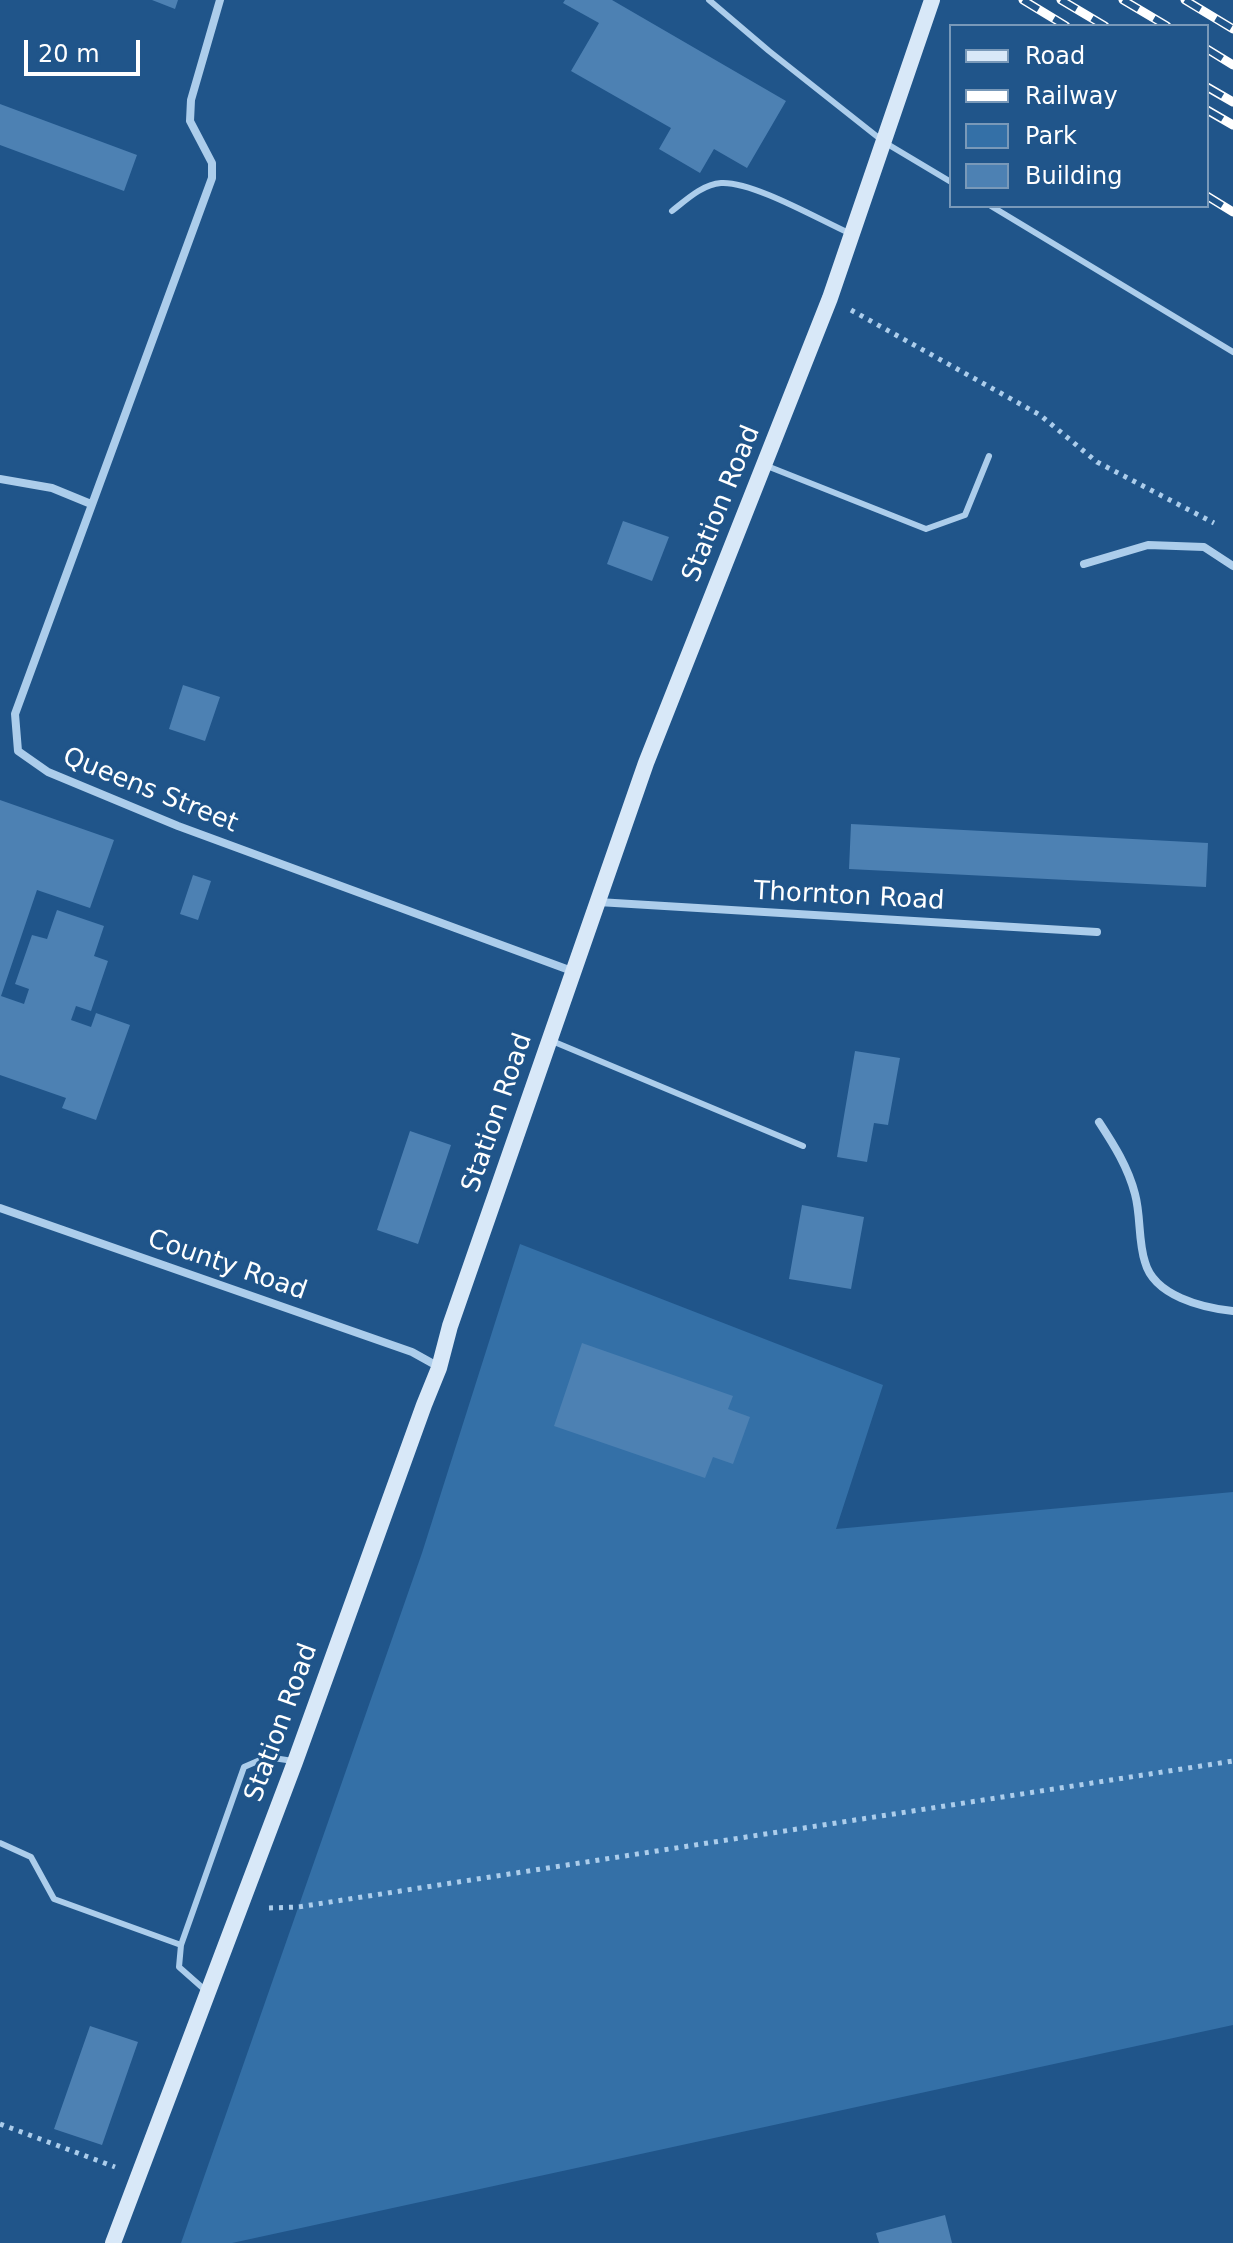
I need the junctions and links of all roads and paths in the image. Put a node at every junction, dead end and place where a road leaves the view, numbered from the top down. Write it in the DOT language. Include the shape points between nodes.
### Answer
graph roads {
  1 [pos="220,0"];
  2 [pos="709,0"];
  3 [pos="932,0"];
  4 [pos="884,142"];
  5 [pos="949,181"];
  6 [pos="994,208"];
  7 [pos="672,211"];
  8 [pos="852,234"];
  9 [pos="830,298"];
  10 [pos="1233,352"];
  11 [pos="989,456"];
  12 [pos="764,464"];
  13 [pos="0,479"];
  14 [pos="91,504"];
  15 [pos="1219,526"];
  16 [pos="1084,564"];
  17 [pos="1233,566"];
  18 [pos="598,902"];
  19 [pos="1097,932"];
  20 [pos="572,971"];
  21 [pos="549,1039"];
  22 [pos="1099,1122"];
  23 [pos="803,1146"];
  24 [pos="0,1208"];
  25 [pos="1233,1311"];
  26 [pos="439,1368"];
  27 [pos="1233,1761"];
  28 [pos="295,1762"];
  29 [pos="0,1843"];
  30 [pos="239,1909"];
  31 [pos="181,1945"];
  32 [pos="207,1993"];
  33 [pos="0,2124"];
  34 [pos="139,2175"];
  35 [pos="113,2243"];
  1 -- 14 [label="street, Queens Street" via="191,100 190,121 212,163 212,178"];
  2 -- 4 [label="lane"];
  3 -- 4 [label="main road, Station Road"];
  4 -- 5 [label="lane"];
  4 -- 8 [label="main road, Station Road"];
  6 -- 10 [label="lane"];
  7 -- 8 [label="lane" via="718,183 746,186"];
  8 -- 9 [label="main road, Station Road"];
  9 -- 12 [label="main road, Station Road"];
  9 -- 15 [label="path" via="1040,415 1097,462"];
  11 -- 12 [label="lane" via="965,515 926,529"];
  12 -- 18 [label="main road, Station Road" via="646,763"];
  13 -- 14 [label="street" via="52,488"];
  14 -- 20 [label="street, Queens Street" via="15,714 18,751 48,772 178,826"];
  16 -- 17 [label="street" via="1148,545 1204,547"];
  18 -- 19 [label="street, Thornton Road"];
  18 -- 20 [label="main road, Station Road"];
  20 -- 21 [label="main road, Station Road"];
  21 -- 23 [label="lane"];
  21 -- 26 [label="main road, Station Road"];
  22 -- 25 [label="street" via="1123,1158 1135,1195 1145,1265 1161,1287 1200,1306"];
  24 -- 26 [label="street, County Road" via="412,1352"];
  26 -- 28 [label="main road, Station Road"];
  27 -- 30 [label="path" via="298,1907"];
  28 -- 30 [label="main road, Station Road"];
  28 -- 31 [label="lane" via="267,1757 244,1767"];
  29 -- 31 [label="lane" via="31,1857 54,1899"];
  30 -- 32 [label="main road, Station Road"];
  31 -- 32 [label="lane" via="179,1967"];
  32 -- 34 [label="main road, Station Road"];
  33 -- 34 [label="path"];
  34 -- 35 [label="main road, Station Road"];
}
